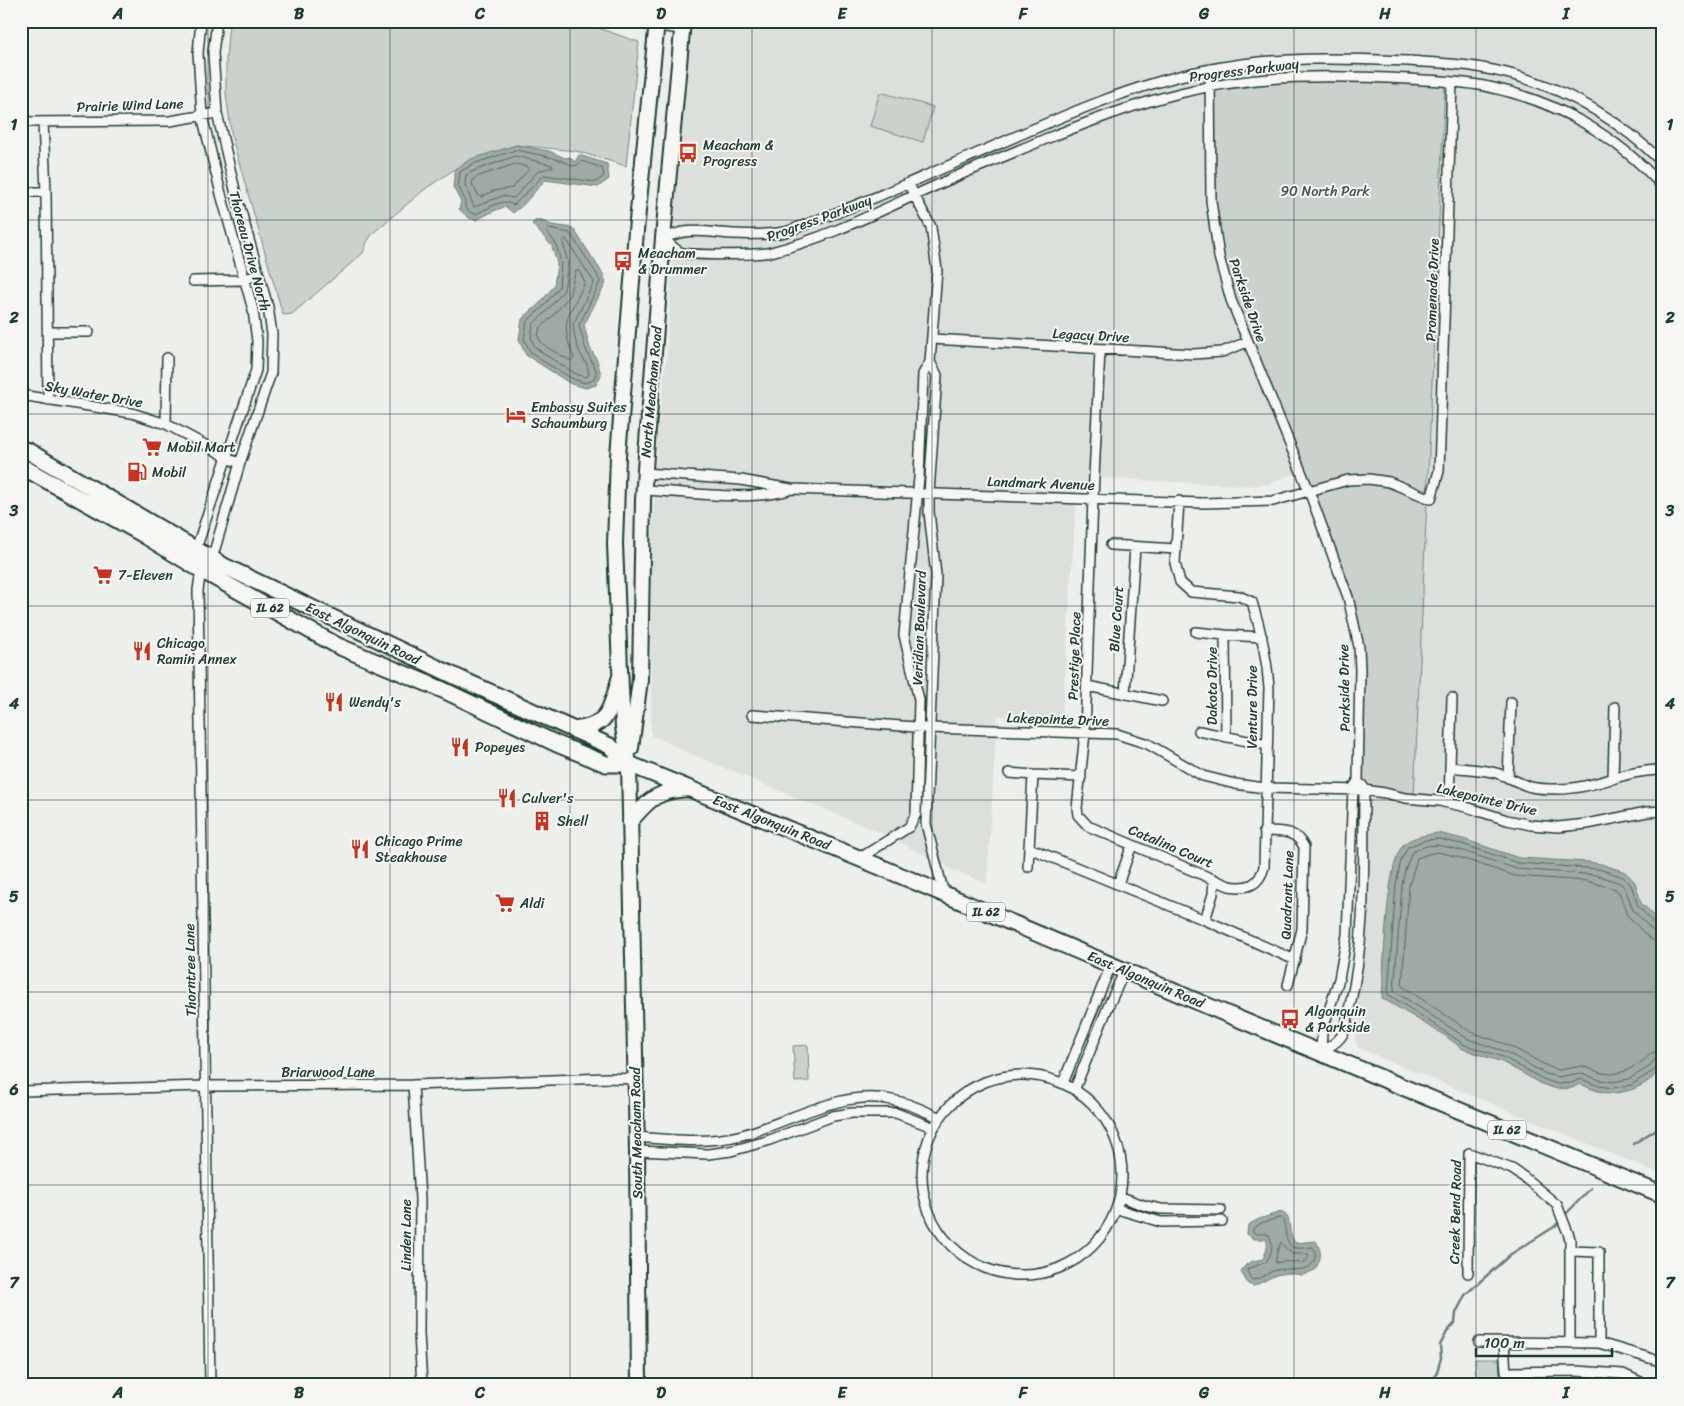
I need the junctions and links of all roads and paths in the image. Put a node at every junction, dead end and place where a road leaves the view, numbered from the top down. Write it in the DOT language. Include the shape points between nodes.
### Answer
graph roads {
  1 [pos="201,21"];
  2 [pos="217,21"];
  3 [pos="632,21"];
  4 [pos="656,24"];
  5 [pos="683,25"];
  6 [pos="1210,69"];
  7 [pos="1452,82"];
  8 [pos="1210,86"];
  9 [pos="217,112"];
  10 [pos="202,115"];
  11 [pos="21,122"];
  12 [pos="43,122"];
  13 [pos="1663,163"];
  14 [pos="908,183"];
  15 [pos="1663,187"];
  16 [pos="21,192"];
  17 [pos="46,192"];
  18 [pos="915,195"];
  19 [pos="663,238"];
  20 [pos="259,274"];
  21 [pos="245,278"];
  22 [pos="193,281"];
  23 [pos="48,332"];
  24 [pos="89,332"];
  25 [pos="932,339"];
  26 [pos="1247,342"];
  27 [pos="1100,350"];
  28 [pos="167,358"];
  29 [pos="930,362"];
  30 [pos="21,395"];
  31 [pos="48,400"];
  32 [pos="166,424"];
  33 [pos="21,449"];
  34 [pos="226,458"];
  35 [pos="240,463"];
  36 [pos="21,466"];
  37 [pos="645,473"];
  38 [pos="791,489"];
  39 [pos="644,490"];
  40 [pos="1309,491"];
  41 [pos="917,493"];
  42 [pos="929,493"];
  43 [pos="1093,498"];
  44 [pos="1431,498"];
  45 [pos="1179,501"];
  46 [pos="1111,545"];
  47 [pos="1134,546"];
  48 [pos="1176,548"];
  49 [pos="196,549"];
  50 [pos="212,558"];
  51 [pos="202,570"];
  52 [pos="1196,632"];
  53 [pos="1225,636"];
  54 [pos="1262,637"];
  55 [pos="620,678"];
  56 [pos="1087,686"];
  57 [pos="1125,694"];
  58 [pos="1452,698"];
  59 [pos="1162,701"];
  60 [pos="1511,702"];
  61 [pos="1615,707"];
  62 [pos="752,716"];
  63 [pos="918,728"];
  64 [pos="929,728"];
  65 [pos="573,730"];
  66 [pos="1199,731"];
  67 [pos="1085,733"];
  68 [pos="1226,737"];
  69 [pos="1267,745"];
  70 [pos="629,764"];
  71 [pos="1450,768"];
  72 [pos="1663,770"];
  73 [pos="1009,773"];
  74 [pos="1033,775"];
  75 [pos="1081,777"];
  76 [pos="1508,778"];
  77 [pos="1613,779"];
  78 [pos="1358,781"];
  79 [pos="1265,788"];
  80 [pos="691,789"];
  81 [pos="1353,790"];
  82 [pos="1364,790"];
  83 [pos="1449,803"];
  84 [pos="1663,811"];
  85 [pos="1078,815"];
  86 [pos="630,822"];
  87 [pos="1264,831"];
  88 [pos="1132,845"];
  89 [pos="1029,848"];
  90 [pos="860,858"];
  91 [pos="1028,867"];
  92 [pos="1214,879"];
  93 [pos="631,881"];
  94 [pos="1258,881"];
  95 [pos="1118,884"];
  96 [pos="944,894"];
  97 [pos="1205,920"];
  98 [pos="1295,960"];
  99 [pos="1118,968"];
  100 [pos="1288,985"];
  101 [pos="1321,1052"];
  102 [pos="635,1079"];
  103 [pos="1063,1083"];
  104 [pos="413,1085"];
  105 [pos="206,1086"];
  106 [pos="1075,1088"];
  107 [pos="21,1091"];
  108 [pos="938,1117"];
  109 [pos="932,1127"];
  110 [pos="636,1144"];
  111 [pos="1663,1195"];
  112 [pos="1121,1197"];
  113 [pos="1117,1209"];
  114 [pos="1222,1210"];
  115 [pos="1222,1221"];
  116 [pos="1570,1251"];
  117 [pos="1468,1273"];
  118 [pos="1479,1342"];
  119 [pos="1504,1343"];
  120 [pos="1570,1343"];
  121 [pos="1599,1343"];
  122 [pos="1663,1362"];
  123 [pos="210,1385"];
  124 [pos="422,1385"];
  125 [pos="639,1385"];
  126 [pos="1647,1385"];
  1 -- 10 [label="street, Thoreau Drive North" via="198,53"];
  2 -- 9 [label="street, Thoreau Drive North" via="213,53"];
  3 -- 4 [label="street"];
  4 -- 5 [label="street"];
  4 -- 55 [label="main road, North Meacham Road" via="619,448 615,544"];
  5 -- 19 [label="main road, North Meacham Road"];
  6 -- 8 [label="street, Parkside Drive"];
  6 -- 13 [label="street, Progress Parkway" via="1327,58 1481,67 1525,78 1596,109"];
  6 -- 14 [label="street, Progress Parkway" via="1107,100"];
  7 -- 8 [label="street, Progress Parkway" via="1335,76 1291,77"];
  7 -- 15 [label="street, Progress Parkway" via="1510,92 1584,121 1631,155"];
  7 -- 44 [label="street, Promenade Drive" via="1439,471"];
  8 -- 18 [label="street, Progress Parkway" via="1134,106"];
  8 -- 26 [label="street, Parkside Drive" via="1213,222 1219,258"];
  9 -- 10 [label="street, Prairie Wind Lane"];
  9 -- 20 [label="street, Thoreau Drive North"];
  10 -- 12 [label="street, Prairie Wind Lane" via="170,121"];
  10 -- 21 [label="street, Thoreau Drive North"];
  11 -- 12 [label="street, Prairie Wind Lane"];
  12 -- 17 [label="street"];
  14 -- 18 [label="street, Veridian Boulevard"];
  14 -- 19 [label="street, Progress Parkway" via="849,209 783,232 699,231"];
  16 -- 17 [label="street"];
  17 -- 23 [label="street"];
  18 -- 19 [label="street, Progress Parkway" via="854,222 768,253 681,252"];
  18 -- 25 [label="street, Veridian Boulevard" via="931,227 937,270"];
  19 -- 37 [label="main road, North Meacham Road"];
  20 -- 21 [label="street"];
  20 -- 35 [label="street, Thoreau Drive North" via="272,334 271,373"];
  21 -- 22 [label="street"];
  21 -- 34 [label="street, Thoreau Drive North" via="254,310 256,370"];
  23 -- 24 [label="street"];
  23 -- 31 [label="street"];
  25 -- 27 [label="street, Legacy Drive"];
  25 -- 29 [label="street, Veridian Boulevard"];
  26 -- 27 [label="street, Legacy Drive" via="1222,352 1193,354"];
  26 -- 40 [label="street, Parkside Drive"];
  27 -- 43 [label="street, Prestige Place"];
  28 -- 32 [label="street"];
  29 -- 41 [label="street, Veridian Boulevard" via="923,374"];
  29 -- 42 [label="street, Veridian Boulevard" via="937,375"];
  30 -- 31 [label="street, Sky Water Drive"];
  31 -- 32 [label="street, Sky Water Drive" via="132,413"];
  32 -- 34 [label="street, Sky Water Drive"];
  33 -- 49 [label="main road, East Algonquin Road / IL 62"];
  34 -- 35 [label="street, Sky Water Drive"];
  34 -- 49 [label="street, Thoreau Drive North"];
  35 -- 50 [label="street, Thoreau Drive North"];
  36 -- 51 [label="main road, East Algonquin Road / IL 62"];
  37 -- 38 [label="street, Landmark Avenue" via="741,480"];
  37 -- 39 [label="main road, North Meacham Road"];
  38 -- 39 [label="street" via="774,494 742,495"];
  38 -- 41 [label="street, Landmark Avenue"];
  39 -- 70 [label="main road, North Meacham Road" via="640,680"];
  40 -- 44 [label="street, Landmark Avenue" via="1348,480 1369,479 1389,482"];
  40 -- 45 [label="street, Landmark Avenue" via="1273,501"];
  40 -- 78 [label="street, Parkside Drive" via="1348,597 1359,647"];
  41 -- 42 [label="street, Landmark Avenue"];
  41 -- 63 [label="street, Veridian Boulevard" via="904,635 919,700"];
  42 -- 43 [label="street, Landmark Avenue"];
  42 -- 64 [label="street, Veridian Boulevard" via="936,575"];
  43 -- 45 [label="street, Landmark Avenue"];
  43 -- 56 [label="street, Prestige Place"];
  45 -- 48 [label="street, Venture Drive"];
  46 -- 47 [label="street"];
  47 -- 48 [label="street"];
  47 -- 57 [label="street, Blue Court"];
  48 -- 54 [label="street, Venture Drive" via="1175,563 1180,582 1191,592 1239,596 1252,602"];
  49 -- 50 [label="main road, East Algonquin Road / IL 62"];
  49 -- 51 [label="street"];
  50 -- 51 [label="street"];
  50 -- 65 [label="main road, East Algonquin Road / IL 62" via="416,658"];
  51 -- 70 [label="main road, East Algonquin Road / IL 62" via="338,646 606,764"];
  51 -- 105 [label="street, Thorntree Lane" via="198,590"];
  52 -- 53 [label="street, Dakota Drive"];
  53 -- 54 [label="street, Dakota Drive"];
  53 -- 68 [label="street, Dakota Drive"];
  54 -- 69 [label="street, Venture Drive" via="1268,688"];
  55 -- 65 [label="main road" via="606,717 594,726"];
  55 -- 70 [label="main road, North Meacham Road"];
  56 -- 57 [label="street"];
  56 -- 67 [label="street, Prestige Place"];
  57 -- 59 [label="street"];
  58 -- 71 [label="street"];
  60 -- 76 [label="street"];
  61 -- 77 [label="street"];
  62 -- 63 [label="street, Lakepointe Drive"];
  63 -- 64 [label="street, Lakepointe Drive"];
  63 -- 90 [label="street, Veridian Boulevard" via="916,814 909,827"];
  64 -- 67 [label="street, Lakepointe Drive"];
  64 -- 96 [label="street, Veridian Boulevard" via="926,824"];
  65 -- 70 [label="main road, East Algonquin Road / IL 62" via="610,746"];
  66 -- 68 [label="street, Dakota Drive"];
  67 -- 75 [label="street, Prestige Place"];
  67 -- 79 [label="street, Lakepointe Drive" via="1117,734 1148,744 1203,776"];
  68 -- 69 [label="street, Dakota Drive"];
  69 -- 79 [label="street, Venture Drive"];
  70 -- 80 [label="main road, East Algonquin Road / IL 62"];
  70 -- 86 [label="main road, North Meacham Road"];
  71 -- 76 [label="street" via="1498,773"];
  71 -- 83 [label="street"];
  72 -- 77 [label="street" via="1647,770"];
  73 -- 74 [label="street"];
  74 -- 75 [label="street"];
  74 -- 89 [label="street"];
  75 -- 85 [label="street, Prestige Place"];
  76 -- 77 [label="street" via="1530,787 1556,789"];
  78 -- 81 [label="street, Parkside Drive"];
  78 -- 82 [label="street"];
  79 -- 81 [label="street, Lakepointe Drive"];
  79 -- 87 [label="street, Venture Drive"];
  80 -- 86 [label="main road" via="658,795 647,802"];
  80 -- 90 [label="main road, East Algonquin Road / IL 62"];
  81 -- 82 [label="street, Lakepointe Drive"];
  81 -- 101 [label="street, Parkside Drive" via="1345,949 1322,1032"];
  82 -- 83 [label="street, Lakepointe Drive"];
  82 -- 101 [label="street" via="1362,935 1355,982 1344,1031 1339,1040"];
  83 -- 84 [label="street, Lakepointe Drive" via="1507,820 1558,827"];
  85 -- 88 [label="street, Catalina Court" via="1088,826"];
  86 -- 93 [label="main road, North Meacham Road"];
  87 -- 94 [label="street, Venture Drive" via="1264,867"];
  87 -- 98 [label="street, Quadrant Lane" via="1291,833 1300,838 1304,847 1302,929"];
  88 -- 92 [label="street, Catalina Court"];
  88 -- 95 [label="street"];
  89 -- 91 [label="street"];
  89 -- 95 [label="street, Quadrant Lane"];
  90 -- 96 [label="main road, East Algonquin Road / IL 62"];
  92 -- 94 [label="street, Catalina Court" via="1239,888"];
  92 -- 97 [label="street"];
  93 -- 102 [label="main road, South Meacham Road"];
  95 -- 97 [label="street, Quadrant Lane"];
  96 -- 99 [label="main road, East Algonquin Road / IL 62"];
  97 -- 98 [label="street, Quadrant Lane"];
  98 -- 100 [label="street, Quadrant Lane"];
  99 -- 101 [label="main road, East Algonquin Road / IL 62"];
  99 -- 103 [label="street"];
  99 -- 106 [label="street" via="1108,1007"];
  101 -- 111 [label="main road, East Algonquin Road / IL 62"];
  102 -- 104 [label="street, Briarwood Lane"];
  102 -- 110 [label="main road, South Meacham Road"];
  103 -- 106 [label="street"];
  103 -- 108 [label="street" via="1027,1075 992,1080 963,1093"];
  104 -- 105 [label="street, Briarwood Lane"];
  104 -- 124 [label="street, Linden Lane" via="420,1199"];
  105 -- 107 [label="street, Briarwood Lane"];
  105 -- 123 [label="street, Thorntree Lane"];
  106 -- 112 [label="street" via="1112,1128 1122,1161"];
  108 -- 109 [label="street"];
  108 -- 110 [label="street" via="910,1104 864,1097 832,1102 742,1135"];
  109 -- 110 [label="street" via="896,1113 852,1113 833,1116 731,1151 708,1154"];
  109 -- 113 [label="street" via="926,1150 923,1194 931,1220 957,1251 987,1270 1024,1276 1074,1262 1103,1235"];
  110 -- 125 [label="main road, South Meacham Road"];
  112 -- 113 [label="street"];
  112 -- 114 [label="street" via="1162,1209"];
  113 -- 115 [label="street" via="1161,1222"];
  116 -- 117 [label="street, Creek Bend Road" via="1568,1233 1556,1205 1512,1169 1468,1153"];
  116 -- 120 [label="street, Creek Bend Road"];
  116 -- 121 [label="street" via="1599,1252"];
  118 -- 119 [label="street"];
  119 -- 120 [label="street"];
  119 -- 126 [label="street" via="1506,1372 1623,1374"];
  120 -- 121 [label="street"];
  121 -- 122 [label="street"];
}
